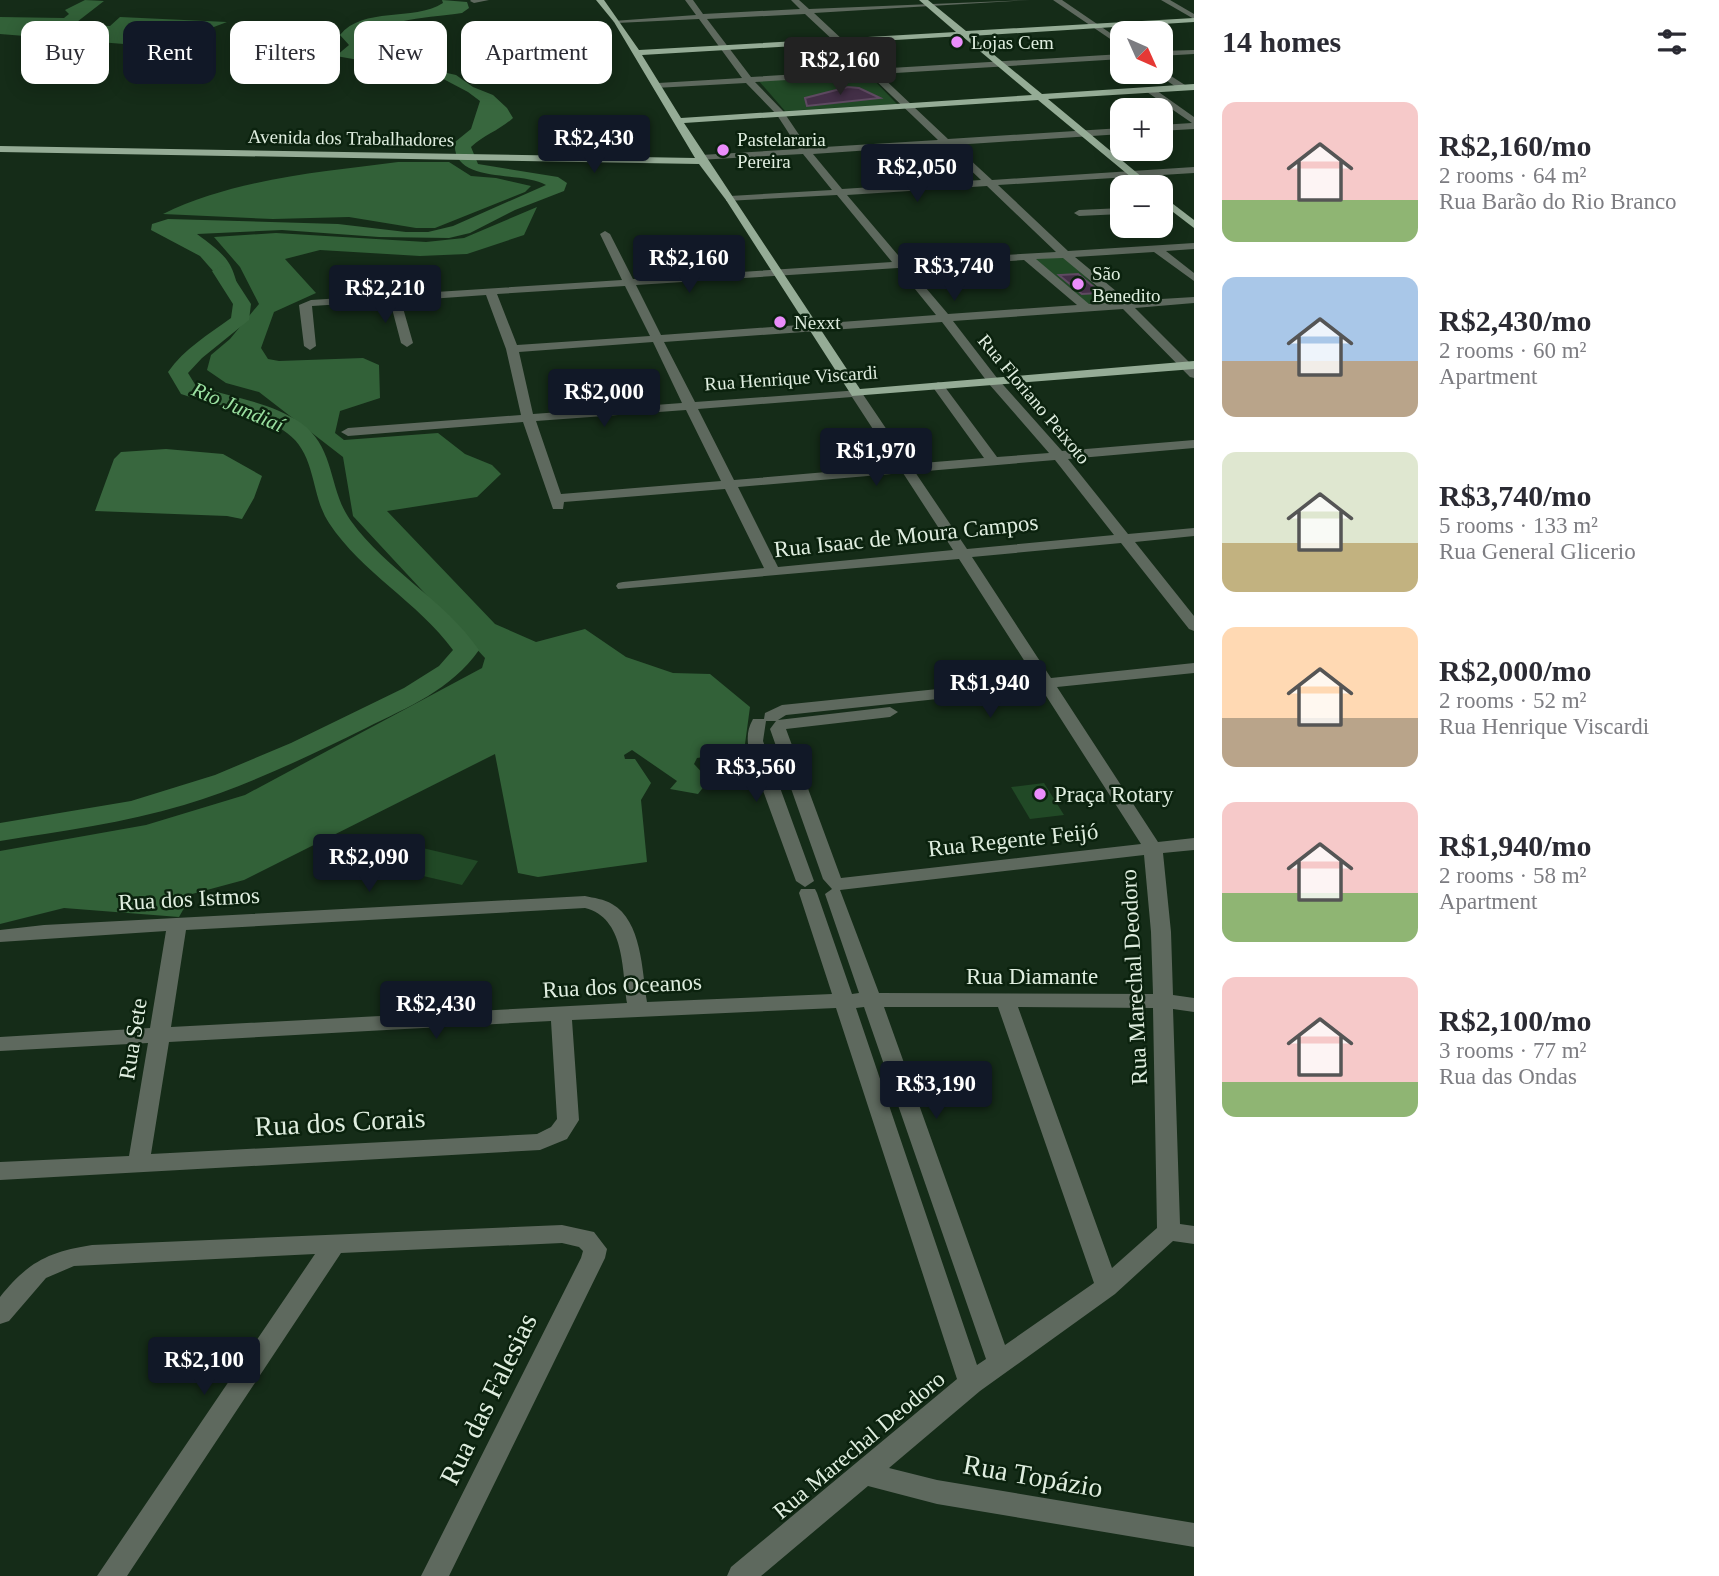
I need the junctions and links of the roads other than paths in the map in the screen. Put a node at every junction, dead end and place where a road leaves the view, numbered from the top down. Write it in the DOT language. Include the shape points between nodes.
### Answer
graph roads {
  1 [pos="485,0"];
  2 [pos="600,0"];
  3 [pos="688,0"];
  4 [pos="795,0"];
  5 [pos="1026,0"];
  6 [pos="1057,0"];
  7 [pos="1165,0"];
  8 [pos="474,1"];
  9 [pos="927,2"];
  10 [pos="808,11"];
  11 [pos="702,17"];
  12 [pos="1194,19"];
  13 [pos="617,21"];
  14 [pos="1097,26"];
  15 [pos="965,34"];
  16 [pos="1110,36"];
  17 [pos="837,41"];
  18 [pos="724,47"];
  19 [pos="637,52"];
  20 [pos="1194,52"];
  21 [pos="1173,53"];
  22 [pos="1110,57"];
  23 [pos="1003,63"];
  24 [pos="871,71"];
  25 [pos="748,80"];
  26 [pos="1173,81"];
  27 [pos="658,86"];
  28 [pos="1182,87"];
  29 [pos="1194,87"];
  30 [pos="1150,90"];
  31 [pos="1040,97"];
  32 [pos="907,106"];
  33 [pos="780,113"];
  34 [pos="680,121"];
  35 [pos="1194,124"];
  36 [pos="1173,126"];
  37 [pos="1110,132"];
  38 [pos="1083,133"];
  39 [pos="945,142"];
  40 [pos="0,147"];
  41 [pos="806,152"];
  42 [pos="701,159"];
  43 [pos="1194,170"];
  44 [pos="1134,174"];
  45 [pos="990,184"];
  46 [pos="841,193"];
  47 [pos="730,199"];
  48 [pos="1174,208"];
  49 [pos="1110,212"];
  50 [pos="1079,213"];
  51 [pos="1194,225"];
  52 [pos="605,234"];
  53 [pos="1194,246"];
  54 [pos="1157,249"];
  55 [pos="1066,255"];
  56 [pos="1027,257"];
  57 [pos="900,265"];
  58 [pos="778,274"];
  59 [pos="1194,278"];
  60 [pos="630,283"];
  61 [pos="491,292"];
  62 [pos="396,298"];
  63 [pos="1194,300"];
  64 [pos="1126,305"];
  65 [pos="1086,307"];
  66 [pos="945,318"];
  67 [pos="813,328"];
  68 [pos="657,339"];
  69 [pos="407,343"];
  70 [pos="310,346"];
  71 [pos="513,349"];
  72 [pos="1192,369"];
  73 [pos="993,381"];
  74 [pos="938,386"];
  75 [pos="856,393"];
  76 [pos="690,405"];
  77 [pos="528,418"];
  78 [pos="348,432"];
  79 [pos="1194,444"];
  80 [pos="1059,456"];
  81 [pos="993,461"];
  82 [pos="905,468"];
  83 [pos="731,485"];
  84 [pos="1194,532"];
  85 [pos="1126,538"];
  86 [pos="963,554"];
  87 [pos="773,572"];
  88 [pos="622,586"];
  89 [pos="1194,626"];
  90 [pos="1194,668"];
  91 [pos="1194,680"];
  92 [pos="1050,690"];
  93 [pos="780,720"];
  94 [pos="1194,844"];
  95 [pos="1153,849"];
  96 [pos="834,886"];
  97 [pos="806,887"];
  98 [pos="177,925"];
  99 [pos="0,936"];
  100 [pos="870,1000"];
  101 [pos="1005,1000"];
  102 [pos="843,1001"];
  103 [pos="1161,1001"];
  104 [pos="1194,1005"];
  105 [pos="638,1009"];
  106 [pos="561,1014"];
  107 [pos="158,1034"];
  108 [pos="0,1044"];
  109 [pos="139,1162"];
  110 [pos="0,1171"];
  111 [pos="1168,1231"];
  112 [pos="1194,1235"];
  113 [pos="334,1245"];
  114 [pos="1107,1287"];
  115 [pos="0,1314"];
  116 [pos="999,1362"];
  117 [pos="971,1383"];
  118 [pos="863,1473"];
  119 [pos="1194,1535"];
  120 [pos="111,1576"];
  121 [pos="435,1576"];
  122 [pos="741,1576"];
  1 -- 8 [label="street"];
  2 -- 13 [label="main road, Rua Marechal Deodoro"];
  3 -- 11 [label="street, Rua Floriano Peixoto"];
  4 -- 10 [label="street"];
  5 -- 9 [label="street"];
  6 -- 14 [label="street"];
  7 -- 12 [label="street"];
  9 -- 10 [label="street"];
  9 -- 15 [label="main road"];
  10 -- 11 [label="street"];
  10 -- 17 [label="street"];
  11 -- 13 [label="street"];
  11 -- 18 [label="street, Rua Floriano Peixoto"];
  12 -- 14 [label="main road"];
  13 -- 19 [label="main road, Rua Marechal Deodoro"];
  14 -- 15 [label="main road"];
  14 -- 16 [label="street"];
  15 -- 17 [label="main road"];
  15 -- 23 [label="main road"];
  17 -- 18 [label="main road"];
  17 -- 24 [label="street"];
  18 -- 19 [label="main road"];
  18 -- 25 [label="street, Rua Floriano Peixoto"];
  19 -- 27 [label="main road, Rua Marechal Deodoro"];
  20 -- 21 [label="street"];
  22 -- 23 [label="street"];
  23 -- 24 [label="street"];
  23 -- 31 [label="main road"];
  24 -- 25 [label="street"];
  24 -- 32 [label="street"];
  25 -- 27 [label="street"];
  25 -- 33 [label="street, Rua Floriano Peixoto"];
  26 -- 28 [label="street"];
  27 -- 34 [label="main road, Rua Marechal Deodoro"];
  28 -- 29 [label="main road"];
  28 -- 30 [label="main road"];
  30 -- 31 [label="main road"];
  30 -- 35 [label="street"];
  31 -- 32 [label="main road"];
  31 -- 38 [label="main road"];
  32 -- 33 [label="main road"];
  32 -- 39 [label="street"];
  33 -- 34 [label="main road"];
  33 -- 41 [label="street, Rua Floriano Peixoto"];
  34 -- 42 [label="main road, Rua Marechal Deodoro"];
  35 -- 36 [label="street"];
  37 -- 38 [label="street"];
  38 -- 39 [label="street"];
  38 -- 44 [label="main road"];
  39 -- 41 [label="street"];
  39 -- 45 [label="street"];
  40 -- 42 [label="main road, Avenida dos Trabalhadores"];
  41 -- 42 [label="street"];
  41 -- 46 [label="street, Rua Floriano Peixoto"];
  42 -- 47 [label="main road, Rua Marechal Deodoro"];
  43 -- 44 [label="street"];
  44 -- 45 [label="street"];
  45 -- 46 [label="street"];
  45 -- 55 [label="street"];
  46 -- 47 [label="street"];
  46 -- 57 [label="street, Rua Floriano Peixoto"];
  47 -- 58 [label="main road, Rua Marechal Deodoro"];
  48 -- 51 [label="main road"];
  49 -- 50 [label="street"];
  52 -- 60 [label="street"];
  53 -- 54 [label="street"];
  54 -- 55 [label="street"];
  54 -- 59 [label="street"];
  55 -- 56 [label="street"];
  55 -- 64 [label="street"];
  56 -- 57 [label="street"];
  56 -- 65 [label="street"];
  57 -- 58 [label="street"];
  57 -- 66 [label="street, Rua Floriano Peixoto"];
  58 -- 60 [label="street"];
  58 -- 67 [label="main road, Rua Marechal Deodoro"];
  60 -- 61 [label="street"];
  60 -- 68 [label="street"];
  61 -- 62 [label="street"];
  61 -- 71 [label="street"];
  62 -- 69 [label="street"];
  62 -- 70 [label="street" via="305,305"];
  63 -- 64 [label="street"];
  64 -- 65 [label="street"];
  64 -- 72 [label="street"];
  65 -- 66 [label="street"];
  66 -- 67 [label="street"];
  66 -- 73 [label="street, Rua Floriano Peixoto"];
  67 -- 68 [label="street"];
  67 -- 75 [label="main road, Rua Marechal Deodoro"];
  68 -- 71 [label="street"];
  68 -- 76 [label="street"];
  71 -- 77 [label="street"];
  72 -- 73 [label="main road, Rua Henrique Viscardi"];
  73 -- 74 [label="main road, Rua Henrique Viscardi"];
  73 -- 80 [label="street, Rua Floriano Peixoto"];
  74 -- 75 [label="main road, Rua Henrique Viscardi"];
  74 -- 81 [label="street"];
  75 -- 76 [label="street, Rua Henrique Viscardi"];
  75 -- 82 [label="street, Rua Marechal Deodoro"];
  76 -- 77 [label="street, Rua Henrique Viscardi"];
  76 -- 83 [label="street"];
  77 -- 78 [label="street, Rua Henrique Viscardi"];
  77 -- 83 [label="street" via="557,502"];
  79 -- 80 [label="street"];
  80 -- 81 [label="street"];
  80 -- 85 [label="street, Rua Floriano Peixoto"];
  81 -- 82 [label="street"];
  82 -- 83 [label="street"];
  82 -- 86 [label="street, Rua Marechal Deodoro"];
  83 -- 87 [label="street"];
  84 -- 85 [label="street, Rua Isaac de Moura Campos"];
  85 -- 86 [label="street, Rua Isaac de Moura Campos"];
  85 -- 89 [label="street, Rua Floriano Peixoto"];
  86 -- 87 [label="street, Rua Isaac de Moura Campos"];
  86 -- 92 [label="street, Rua Marechal Deodoro"];
  87 -- 88 [label="street, Rua Isaac de Moura Campos"];
  90 -- 92 [label="street"];
  91 -- 92 [label="street"];
  92 -- 93 [label="street"];
  92 -- 95 [label="street, Rua Marechal Deodoro"];
  93 -- 96 [label="street"];
  93 -- 97 [label="street" via="755,741"];
  94 -- 95 [label="street, Rua Regente Feijó"];
  95 -- 96 [label="street, Rua Regente Feijó"];
  95 -- 103 [label="street, Rua Marechal Deodoro" via="1161,932"];
  96 -- 97 [label="street, Rua Regente Feijó" via="816,897"];
  96 -- 100 [label="street"];
  97 -- 102 [label="street"];
  98 -- 99 [label="street, Rua dos Istmos"];
  98 -- 105 [label="street, Rua dos Istmos" via="585,902 606,908 625,931"];
  98 -- 107 [label="street, Rua Sete"];
  100 -- 101 [label="street, Rua Diamante"];
  100 -- 102 [label="street, Rua dos Oceanos"];
  100 -- 116 [label="street"];
  101 -- 103 [label="street, Rua Diamante"];
  101 -- 114 [label="street"];
  102 -- 105 [label="street, Rua dos Oceanos"];
  102 -- 117 [label="street"];
  103 -- 104 [label="street, Rua Diamante"];
  103 -- 111 [label="street, Rua Marechal Deodoro"];
  105 -- 106 [label="street, Rua dos Oceanos"];
  106 -- 107 [label="street, Rua dos Oceanos"];
  106 -- 109 [label="street, Rua dos Corais" via="568,1121 559,1133 540,1142"];
  107 -- 108 [label="street, Rua dos Oceanos"];
  107 -- 109 [label="street, Rua Sete"];
  109 -- 110 [label="street, Rua dos Corais"];
  111 -- 112 [label="street"];
  111 -- 114 [label="street, Rua Marechal Deodoro"];
  113 -- 115 [label="street" via="67,1258 43,1266"];
  113 -- 120 [label="street"];
  113 -- 121 [label="street, Rua das Falesias" via="562,1234 586,1239 594,1249"];
  114 -- 116 [label="street, Rua Marechal Deodoro"];
  116 -- 117 [label="street, Rua Marechal Deodoro"];
  117 -- 118 [label="street, Rua Marechal Deodoro"];
  118 -- 119 [label="street, Rua Topázio" via="937,1492"];
  118 -- 122 [label="street, Rua Marechal Deodoro"];
}
